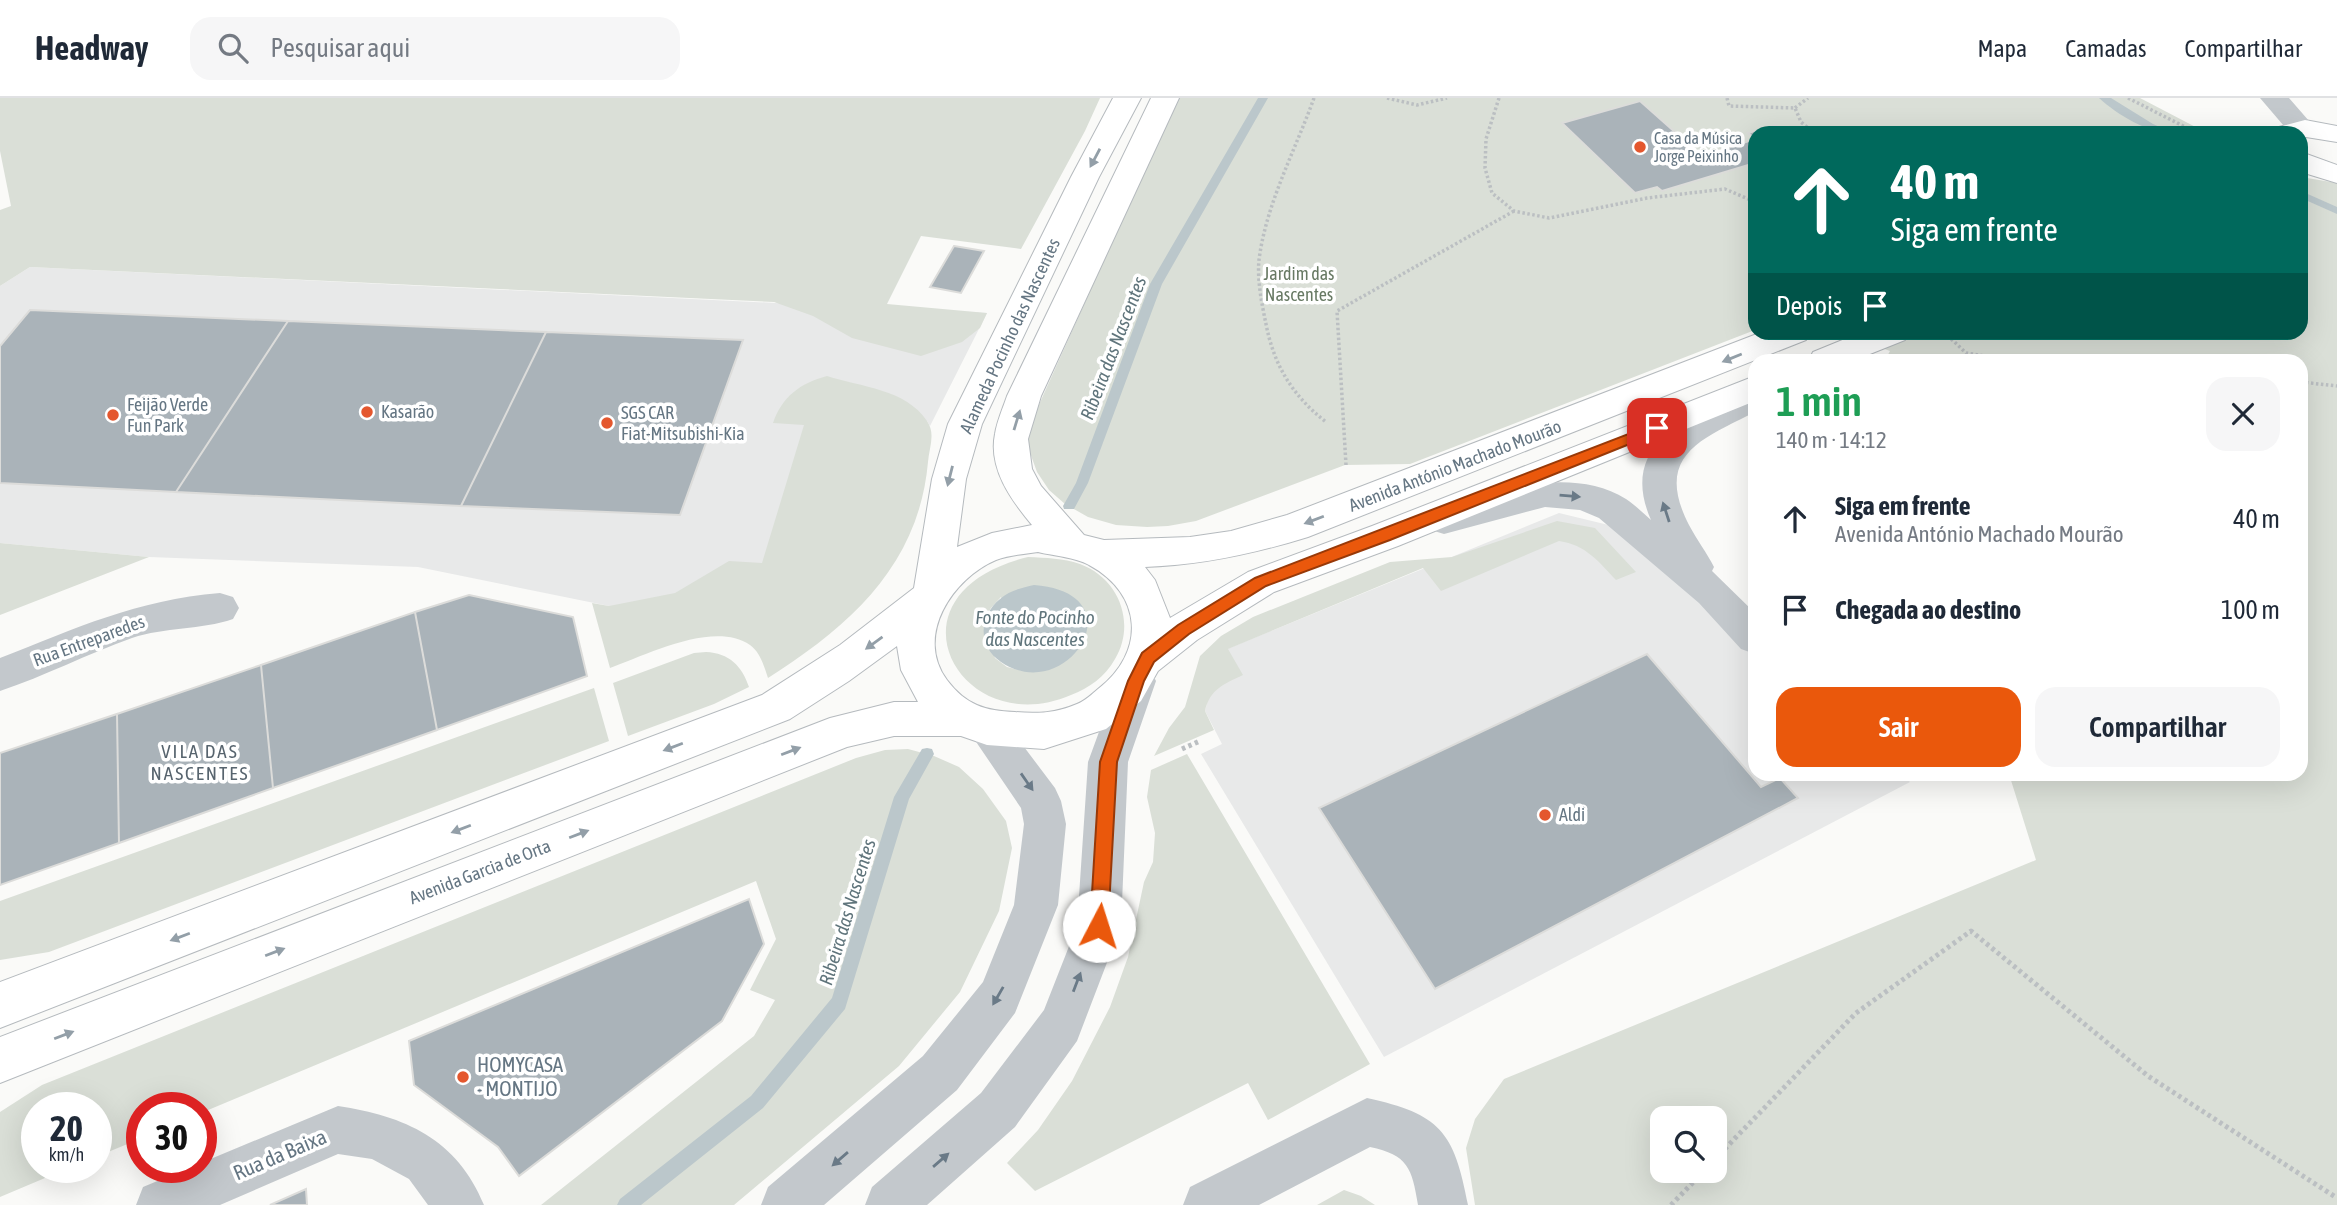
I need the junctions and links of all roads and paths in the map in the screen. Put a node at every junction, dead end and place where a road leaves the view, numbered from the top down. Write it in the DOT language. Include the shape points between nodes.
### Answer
graph roads {
  1 [pos="1127,98"];
  2 [pos="1165,98"];
  3 [pos="1314,98"];
  4 [pos="1387,98"];
  5 [pos="1447,98"];
  6 [pos="1499,98"];
  7 [pos="1727,98"];
  8 [pos="1808,98"];
  9 [pos="2128,98"];
  10 [pos="2274,98"];
  11 [pos="1795,108"];
  12 [pos="1806,126"];
  13 [pos="2183,126"];
  14 [pos="2292,126"];
  15 [pos="2308,131"];
  16 [pos="2336,132"];
  17 [pos="2308,164"];
  18 [pos="2335,174"];
  19 [pos="2308,176"];
  20 [pos="1748,199"];
  21 [pos="1514,211"];
  22 [pos="1774,340"];
  23 [pos="1874,340"];
  24 [pos="1952,340"];
  25 [pos="1840,354"];
  26 [pos="1972,354"];
  27 [pos="2308,383"];
  28 [pos="2337,386"];
  29 [pos="1748,391"];
  30 [pos="1748,401"];
  31 [pos="1326,422"];
  32 [pos="1345,465"];
  33 [pos="1385,536"];
  34 [pos="1069,541"];
  35 [pos="1104,554"];
  36 [pos="1712,592"];
  37 [pos="930,594"];
  38 [pos="220,608"];
  39 [pos="1748,631"];
  40 [pos="1142,669"];
  41 [pos="0,675"];
  42 [pos="976,723"];
  43 [pos="1200,741"];
  44 [pos="1182,749"];
  45 [pos="0,1005"];
  46 [pos="0,1060"];
  47 [pos="1727,1147"];
  48 [pos="1692,1183"];
  49 [pos="2337,1198"];
  50 [pos="161,1205"];
  51 [pos="459,1205"];
  52 [pos="786,1205"];
  53 [pos="890,1205"];
  54 [pos="1208,1205"];
  55 [pos="1443,1205"];
  56 [pos="1671,1205"];
  1 -- 37 [label="main road, Alameda Pocinho das Nascentes, one-way" via="965,424 949,479"];
  34 -- 2 [label="main road, one-way" via="1026,494 1013,470 1011,438 1024,396"];
  3 -- 31 [label="path" via="1272,206 1259,262 1266,327 1279,371 1304,406"];
  4 -- 5 [label="path" via="1430,105"];
  6 -- 21 [label="path" via="1486,139 1485,168 1492,193"];
  7 -- 11 [label="path" via="1729,106"];
  8 -- 11 [label="path"];
  9 -- 13 [label="path"];
  10 -- 14 [label="street"];
  11 -- 12 [label="path"];
  15 -- 16 [label="main road"];
  17 -- 18 [label="main road"];
  18 -- 19 [label="main road"];
  20 -- 21 [label="path" via="1725,189 1647,198 1549,218"];
  21 -- 32 [label="path" via="1337,311"];
  22 -- 35 [label="main road, Avenida António Machado Mourão, one-way" via="1295,527 1203,549"];
  23 -- 25 [label="main road"];
  24 -- 26 [label="path"];
  27 -- 28 [label="path"];
  29 -- 33 [label="main road"];
  36 -- 30 [label="street, one-way" via="1672,530 1660,493 1660,469 1669,451 1689,435"];
  33 -- 36 [label="street, one-way" via="1545,494 1582,497 1612,508"];
  33 -- 40 [label="main road" via="1261,582 1184,629"];
  34 -- 35 [label="main road"];
  34 -- 37 [label="main road" via="1038,538 989,549 954,568"];
  35 -- 40 [label="main road" via="1144,590 1154,622"];
  36 -- 39 [label="street"];
  37 -- 42 [label="main road" via="916,626 915,653 924,679 941,702"];
  37 -- 45 [label="main road, one-way" via="883,637 776,707"];
  38 -- 41 [label="street, Rua Entreparedes" via="127,624"];
  40 -- 42 [label="main road" via="1108,708 1070,726 1028,733"];
  53 -- 40 [label="street, one-way" via="999,1110 1061,1025 1099,926 1108,762"];
  46 -- 42 [label="main road, Avenida Garcia de Orta, one-way" via="844,730 894,719"];
  42 -- 52 [label="street, one-way" via="1040,801 1045,824 1036,905 999,997 940,1073"];
  43 -- 44 [label="path"];
  47 -- 49 [label="path" via="1856,1013 1971,931 2148,1076"];
  48 -- 56 [label="path"];
  50 -- 51 [label="street, Rua da Baixa" via="338,1130 378,1136 426,1162"];
  54 -- 55 [label="street" via="1367,1122 1403,1130 1428,1151"];
}
